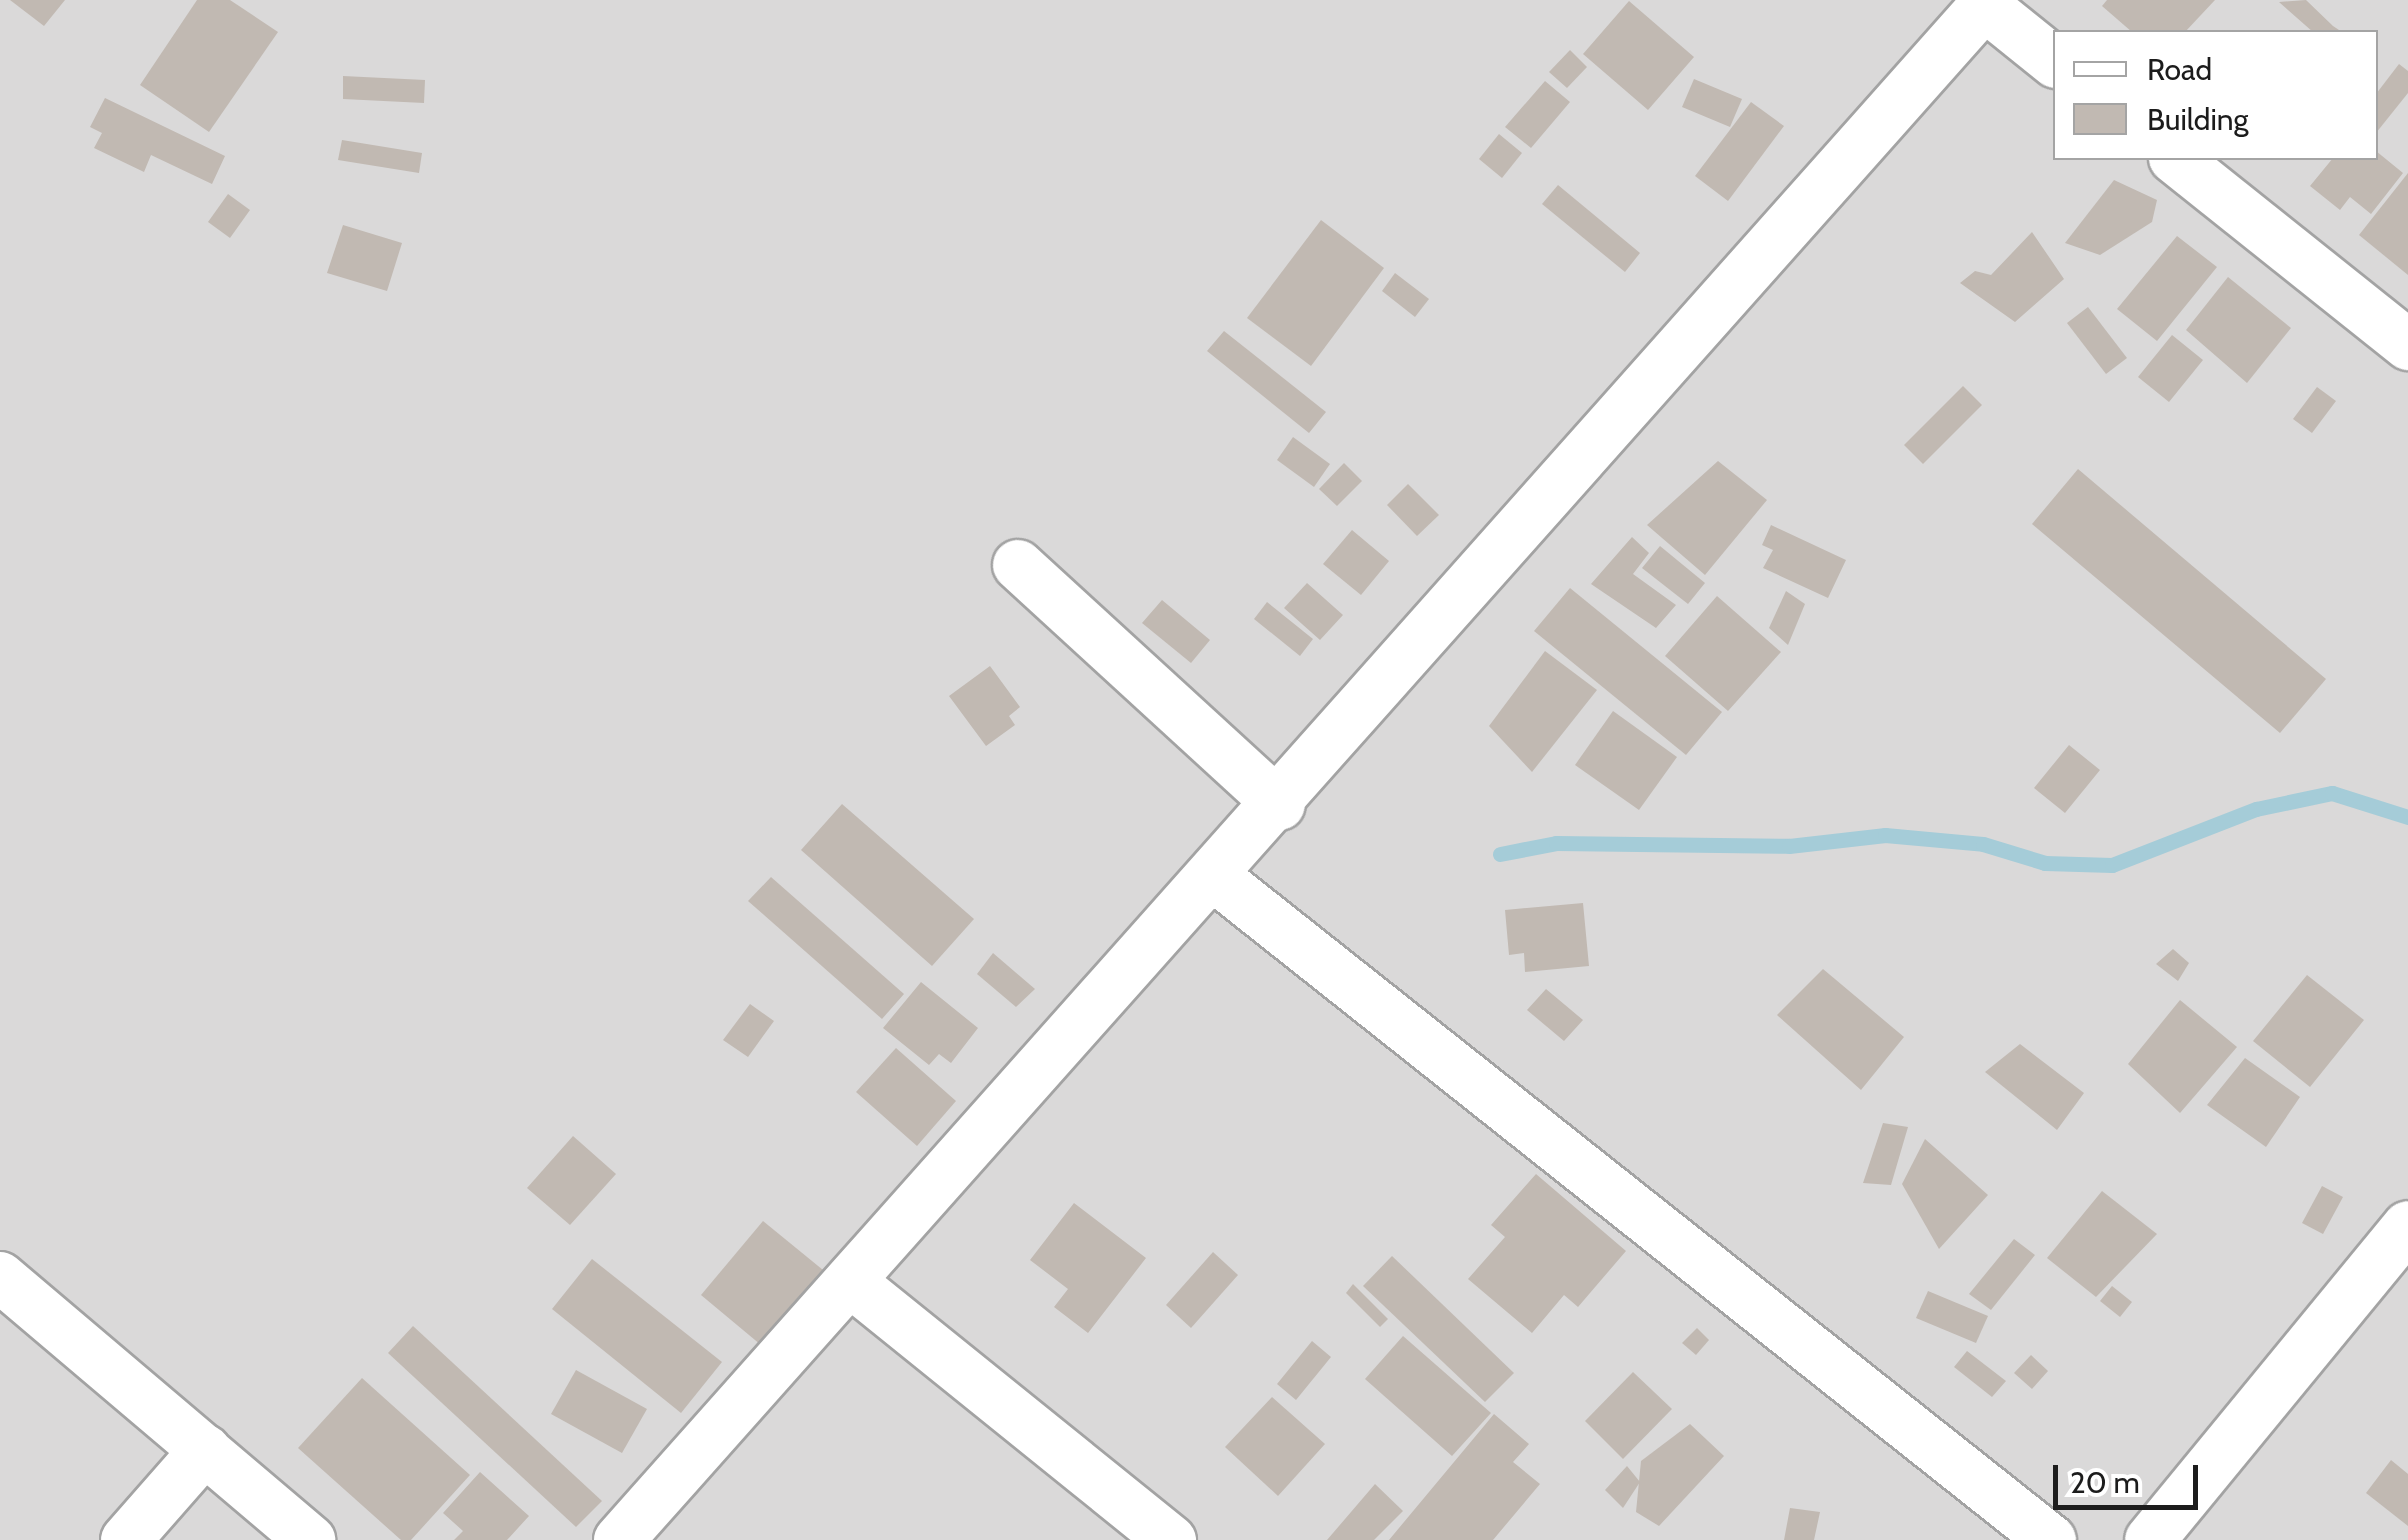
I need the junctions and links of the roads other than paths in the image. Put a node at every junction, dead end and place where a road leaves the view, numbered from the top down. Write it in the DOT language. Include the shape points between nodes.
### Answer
graph roads {
  1 [pos="1987,3"];
  2 [pos="2053,59"];
  3 [pos="2176,160"];
  4 [pos="2408,346"];
  5 [pos="1018,565"];
  6 [pos="1280,805"];
  7 [pos="1215,877"];
  8 [pos="2408,1226"];
  9 [pos="0,1277"];
  10 [pos="852,1283"];
  11 [pos="204,1450"];
  12 [pos="126,1540"];
  13 [pos="310,1540"];
  14 [pos="619,1540"];
  15 [pos="1171,1540"];
  16 [pos="2051,1540"];
  17 [pos="2150,1540"];
  1 -- 2 [label="street"];
  1 -- 6 [label="street"];
  3 -- 4 [label="street"];
  5 -- 6 [label="street"];
  6 -- 7 [label="street"];
  7 -- 10 [label="street"];
  7 -- 16 [label="street"];
  8 -- 17 [label="street"];
  9 -- 11 [label="street"];
  10 -- 14 [label="street"];
  10 -- 15 [label="street"];
  11 -- 12 [label="street"];
  11 -- 13 [label="street"];
}
